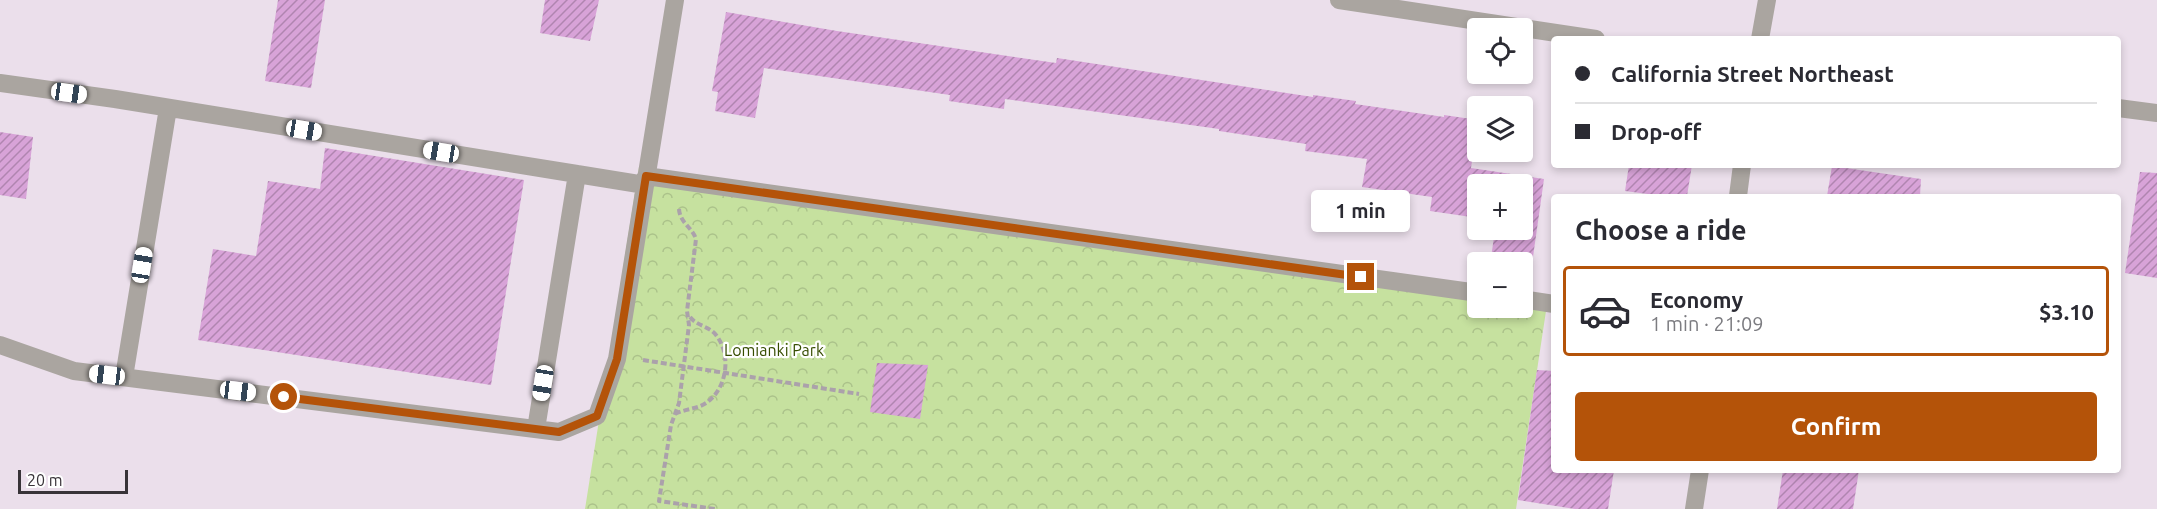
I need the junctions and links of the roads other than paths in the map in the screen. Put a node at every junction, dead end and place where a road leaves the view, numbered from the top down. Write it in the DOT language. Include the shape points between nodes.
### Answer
graph roads {
  1 [pos="675,0"];
  2 [pos="1339,0"];
  3 [pos="1767,0"];
  4 [pos="1576,36"];
  5 [pos="1761,36"];
  6 [pos="0,83"];
  7 [pos="168,108"];
  8 [pos="2121,108"];
  9 [pos="2157,113"];
  10 [pos="1742,168"];
  11 [pos="577,174"];
  12 [pos="646,180"];
  13 [pos="1738,194"];
  14 [pos="1467,291"];
  15 [pos="1533,301"];
  16 [pos="1551,304"];
  17 [pos="0,345"];
  18 [pos="124,377"];
  19 [pos="536,429"];
  20 [pos="1700,473"];
  21 [pos="1694,509"];
  1 -- 12 [label="street"];
  2 -- 4 [label="street"];
  3 -- 5 [label="street"];
  6 -- 7 [label="street"];
  7 -- 11 [label="street"];
  7 -- 18 [label="street"];
  8 -- 9 [label="street"];
  10 -- 13 [label="street"];
  11 -- 12 [label="street"];
  11 -- 19 [label="street"];
  12 -- 14 [label="street" via="684,181"];
  12 -- 19 [label="street" via="617,359 597,416 559,432"];
  15 -- 16 [label="street"];
  17 -- 18 [label="street" via="74,370"];
  18 -- 19 [label="street"];
  20 -- 21 [label="street"];
}
